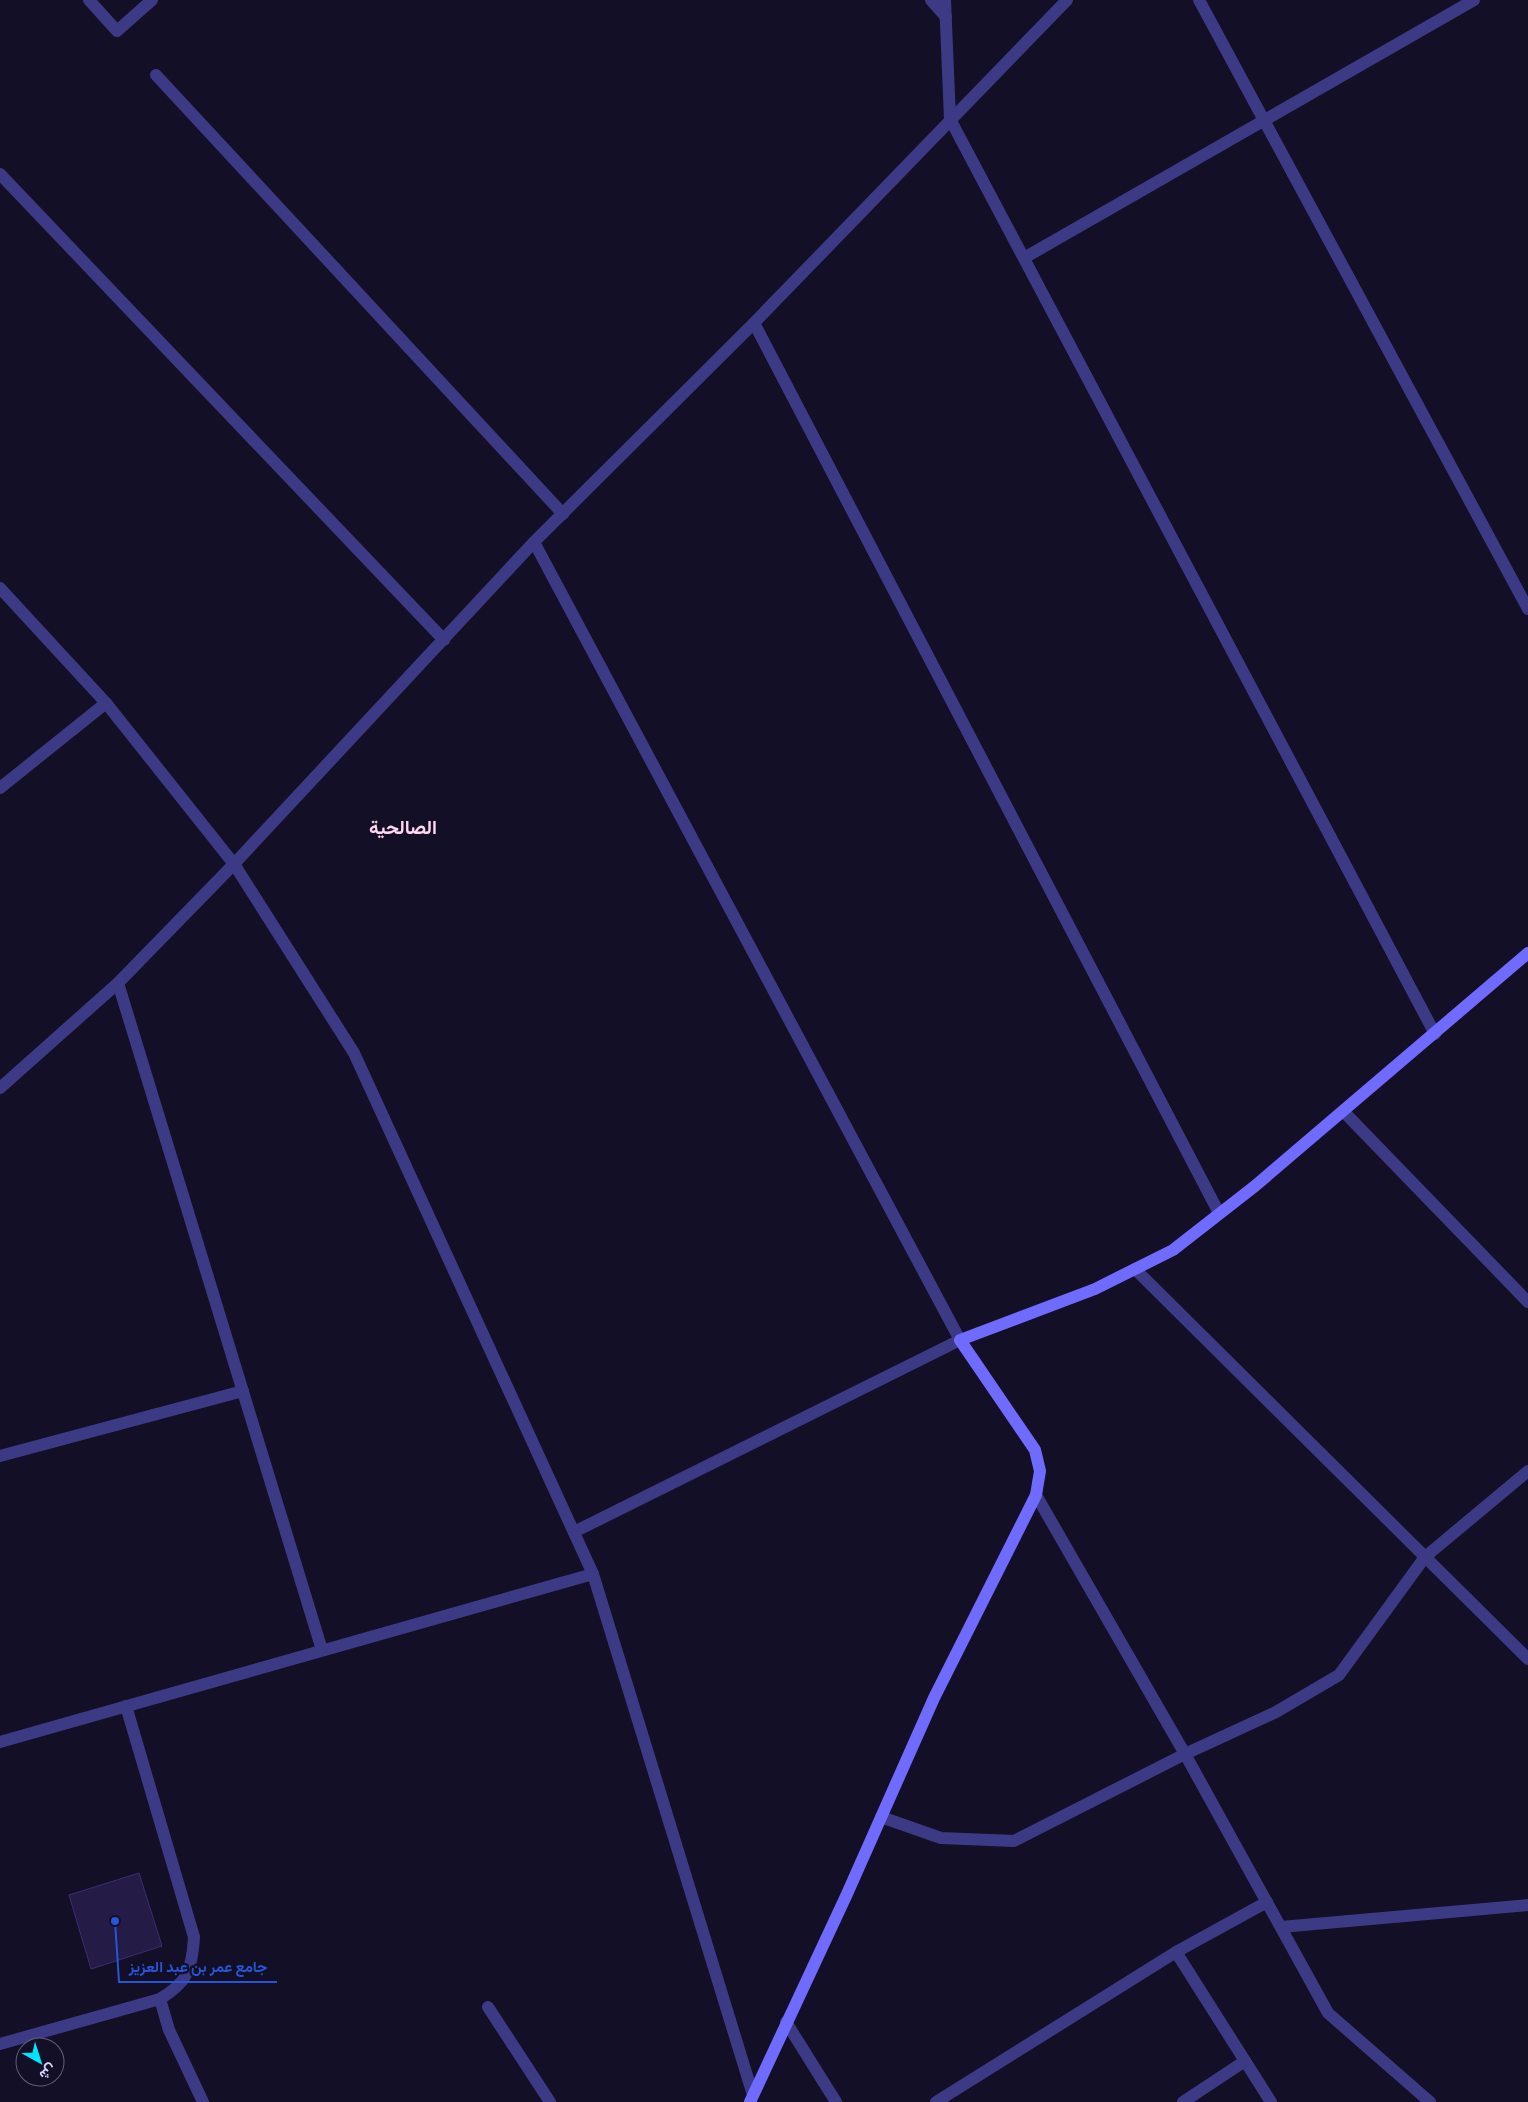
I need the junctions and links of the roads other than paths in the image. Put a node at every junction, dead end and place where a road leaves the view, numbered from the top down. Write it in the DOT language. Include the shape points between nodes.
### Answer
graph roads {
  1 [pos="89,0"];
  2 [pos="152,0"];
  3 [pos="931,0"];
  4 [pos="945,0"];
  5 [pos="1067,0"];
  6 [pos="1199,0"];
  7 [pos="1474,0"];
  8 [pos="946,17"];
  9 [pos="156,75"];
  10 [pos="950,119"];
  11 [pos="1264,120"];
  12 [pos="0,174"];
  13 [pos="1024,258"];
  14 [pos="754,323"];
  15 [pos="563,514"];
  16 [pos="534,542"];
  17 [pos="0,588"];
  18 [pos="1528,609"];
  19 [pos="444,640"];
  20 [pos="106,703"];
  21 [pos="0,788"];
  22 [pos="234,864"];
  23 [pos="1528,953"];
  24 [pos="118,982"];
  25 [pos="1435,1034"];
  26 [pos="0,1088"];
  27 [pos="1344,1112"];
  28 [pos="1219,1213"];
  29 [pos="1135,1270"];
  30 [pos="1528,1302"];
  31 [pos="960,1340"];
  32 [pos="243,1391"];
  33 [pos="0,1456"];
  34 [pos="1528,1471"];
  35 [pos="1036,1495"];
  36 [pos="574,1532"];
  37 [pos="1425,1557"];
  38 [pos="593,1574"];
  39 [pos="322,1650"];
  40 [pos="1528,1659"];
  41 [pos="126,1706"];
  42 [pos="0,1742"];
  43 [pos="1185,1754"];
  44 [pos="880,1817"];
  45 [pos="1267,1902"];
  46 [pos="1528,1905"];
  47 [pos="1281,1927"];
  48 [pos="1176,1952"];
  49 [pos="160,1998"];
  50 [pos="488,2007"];
  51 [pos="786,2022"];
  52 [pos="0,2044"];
  53 [pos="1245,2061"];
  54 [pos="751,2098"];
  55 [pos="202,2102"];
  56 [pos="550,2102"];
  57 [pos="836,2102"];
  58 [pos="936,2102"];
  59 [pos="1182,2102"];
  60 [pos="1271,2102"];
  61 [pos="1430,2102"];
  1 -- 2 [label="street" via="117,31"];
  3 -- 8 [label="street"];
  4 -- 8 [label="street"];
  5 -- 10 [label="street"];
  6 -- 11 [label="street"];
  7 -- 11 [label="street"];
  8 -- 10 [label="street"];
  9 -- 15 [label="street"];
  10 -- 13 [label="street"];
  10 -- 14 [label="street"];
  11 -- 13 [label="street"];
  11 -- 18 [label="street"];
  12 -- 19 [label="street"];
  13 -- 25 [label="street"];
  14 -- 15 [label="street"];
  14 -- 28 [label="street"];
  15 -- 16 [label="street"];
  16 -- 19 [label="street"];
  16 -- 31 [label="street"];
  17 -- 20 [label="street"];
  19 -- 22 [label="street"];
  20 -- 21 [label="street"];
  20 -- 22 [label="street"];
  22 -- 24 [label="street"];
  22 -- 36 [label="street" via="354,1053"];
  23 -- 25 [label="street"];
  24 -- 26 [label="street"];
  24 -- 32 [label="street"];
  25 -- 27 [label="street"];
  27 -- 28 [label="street"];
  27 -- 30 [label="street"];
  28 -- 29 [label="street" via="1172,1250"];
  29 -- 31 [label="street" via="1095,1289"];
  29 -- 37 [label="street"];
  31 -- 35 [label="street" via="1035,1450 1040,1471"];
  31 -- 36 [label="street"];
  32 -- 33 [label="street"];
  32 -- 39 [label="street"];
  34 -- 37 [label="street"];
  35 -- 43 [label="street"];
  35 -- 44 [label="street" via="934,1698"];
  36 -- 38 [label="street"];
  37 -- 40 [label="street"];
  37 -- 43 [label="street" via="1339,1675 1276,1712"];
  38 -- 39 [label="street"];
  38 -- 54 [label="street"];
  39 -- 41 [label="street"];
  41 -- 42 [label="street"];
  41 -- 49 [label="street" via="194,1938 193,1960 188,1974 179,1988"];
  43 -- 44 [label="street" via="1014,1841 941,1838"];
  43 -- 45 [label="street"];
  44 -- 51 [label="street"];
  45 -- 47 [label="street"];
  45 -- 48 [label="street"];
  46 -- 47 [label="street"];
  47 -- 61 [label="street" via="1328,2013"];
  48 -- 53 [label="street"];
  48 -- 58 [label="street"];
  49 -- 52 [label="street"];
  49 -- 55 [label="street" via="169,2030"];
  50 -- 56 [label="street"];
  51 -- 54 [label="street"];
  51 -- 57 [label="street"];
  53 -- 59 [label="street"];
  53 -- 60 [label="street"];
}
